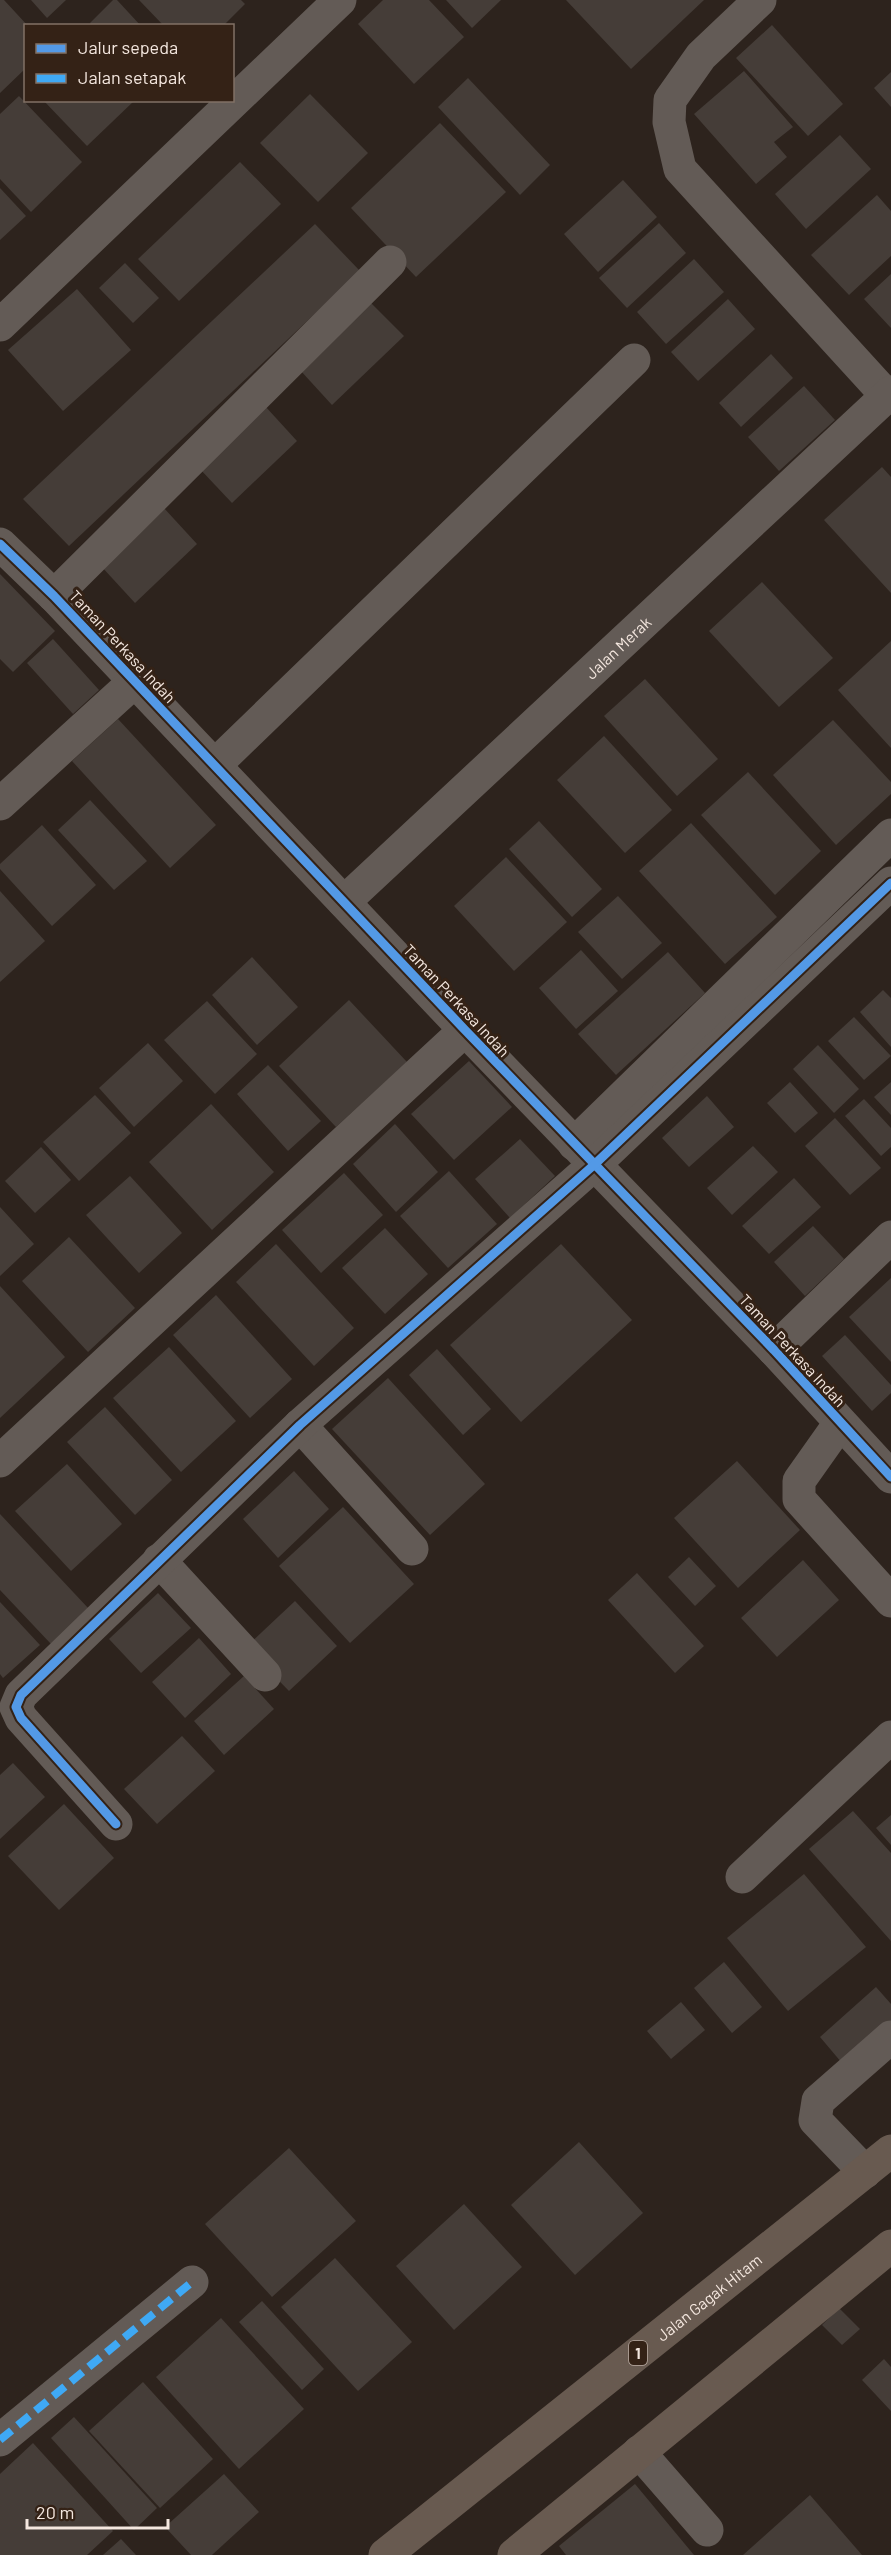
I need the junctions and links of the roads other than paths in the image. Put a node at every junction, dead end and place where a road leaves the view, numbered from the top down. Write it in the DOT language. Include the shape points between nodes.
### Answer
graph roads {
  1 [pos="340,0"];
  2 [pos="760,0"];
  3 [pos="234,101"];
  4 [pos="233,102"];
  5 [pos="390,262"];
  6 [pos="0,325"];
  7 [pos="634,360"];
  8 [pos="889,394"];
  9 [pos="0,544"];
  10 [pos="54,596"];
  11 [pos="135,681"];
  12 [pos="215,765"];
  13 [pos="0,804"];
  14 [pos="891,835"];
  15 [pos="891,883"];
  16 [pos="344,902"];
  17 [pos="465,1030"];
  18 [pos="584,1154"];
  19 [pos="891,1237"];
  20 [pos="774,1350"];
  21 [pos="840,1423"];
  22 [pos="300,1425"];
  23 [pos="0,1461"];
  24 [pos="891,1477"];
  25 [pos="412,1549"];
  26 [pos="159,1560"];
  27 [pos="891,1601"];
  28 [pos="265,1675"];
  29 [pos="891,1737"];
  30 [pos="116,1824"];
  31 [pos="742,1877"];
  32 [pos="891,2037"];
  33 [pos="891,2151"];
  34 [pos="865,2172"];
  35 [pos="891,2246"];
  36 [pos="192,2282"];
  37 [pos="0,2440"];
  38 [pos="639,2452"];
  39 [pos="707,2530"];
  40 [pos="390,2554"];
  41 [pos="514,2555"];
  1 -- 3 [label="street"];
  2 -- 8 [label="street" via="701,56 670,100 669,122 680,169"];
  4 -- 6 [label="street"];
  5 -- 10 [label="street"];
  7 -- 12 [label="street"];
  8 -- 16 [label="street, Jalan Merak"];
  9 -- 10 [label="street, Taman Perkasa Indah"];
  10 -- 11 [label="street, Taman Perkasa Indah"];
  11 -- 12 [label="street, Taman Perkasa Indah"];
  11 -- 13 [label="street"];
  12 -- 16 [label="street, Taman Perkasa Indah"];
  14 -- 18 [label="street"];
  15 -- 18 [label="street"];
  16 -- 17 [label="street, Taman Perkasa Indah"];
  17 -- 18 [label="street, Taman Perkasa Indah"];
  17 -- 23 [label="street"];
  18 -- 20 [label="street, Taman Perkasa Indah"];
  18 -- 22 [label="street"];
  19 -- 20 [label="street"];
  20 -- 21 [label="street, Taman Perkasa Indah"];
  21 -- 24 [label="street, Taman Perkasa Indah"];
  21 -- 27 [label="street" via="799,1481 799,1499"];
  22 -- 25 [label="street"];
  22 -- 26 [label="street"];
  26 -- 28 [label="street"];
  26 -- 30 [label="street" via="21,1695 15,1707"];
  29 -- 31 [label="street"];
  32 -- 34 [label="street" via="818,2101 815,2120"];
  33 -- 34 [label="highway, Jalan Gagak Hitam / 1"];
  34 -- 40 [label="highway, Jalan Gagak Hitam / 1"];
  35 -- 38 [label="highway"];
  36 -- 37 [label="street"];
  38 -- 39 [label="street"];
  38 -- 41 [label="highway"];
}
